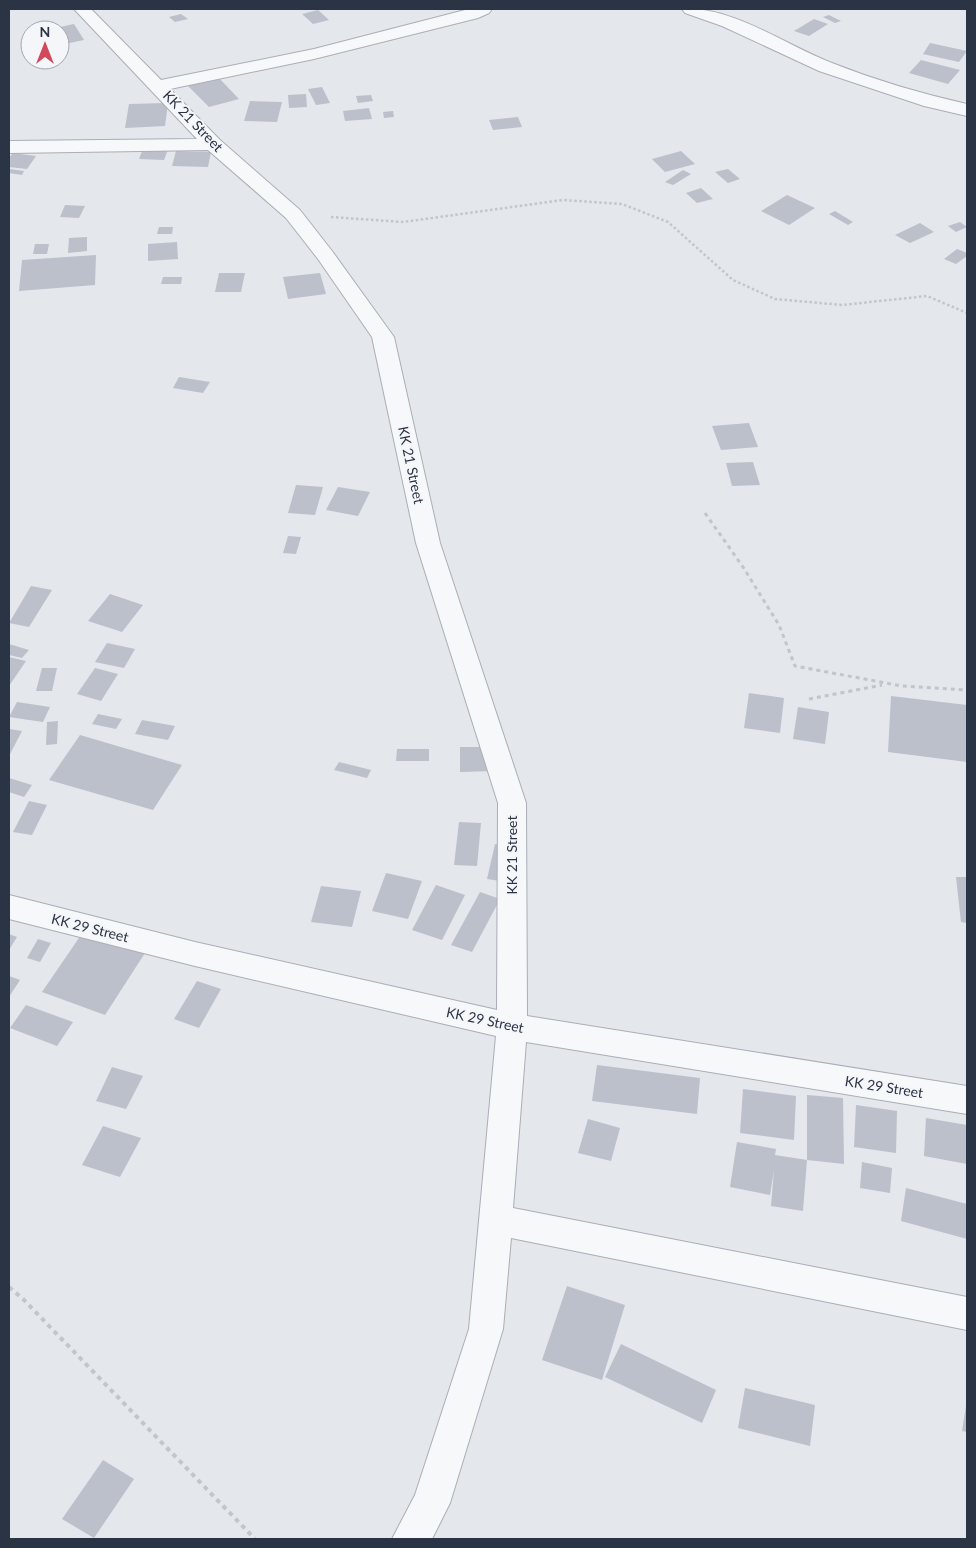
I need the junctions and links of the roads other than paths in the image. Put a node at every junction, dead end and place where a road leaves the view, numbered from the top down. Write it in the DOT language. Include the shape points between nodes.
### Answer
graph roads {
  1 [pos="82,9"];
  2 [pos="483,9"];
  3 [pos="691,9"];
  4 [pos="158,86"];
  5 [pos="967,110"];
  6 [pos="213,144"];
  7 [pos="9,147"];
  8 [pos="9,907"];
  9 [pos="512,1027"];
  10 [pos="967,1100"];
  11 [pos="496,1220"];
  12 [pos="967,1314"];
  13 [pos="411,1539"];
  1 -- 4 [label="street, KK 21 Street"];
  2 -- 4 [label="street" via="314,54"];
  3 -- 5 [label="street" via="728,22 825,68 931,102"];
  4 -- 6 [label="street, KK 21 Street"];
  6 -- 7 [label="street"];
  6 -- 9 [label="street, KK 21 Street" via="293,214 383,337 428,543 512,803"];
  8 -- 9 [label="street, KK 29 Street" via="195,954"];
  9 -- 10 [label="street, KK 29 Street"];
  9 -- 11 [label="street, KK 21 Street"];
  11 -- 12 [label="street"];
  11 -- 13 [label="street, KK 21 Street" via="486,1329 431,1503"];
}
